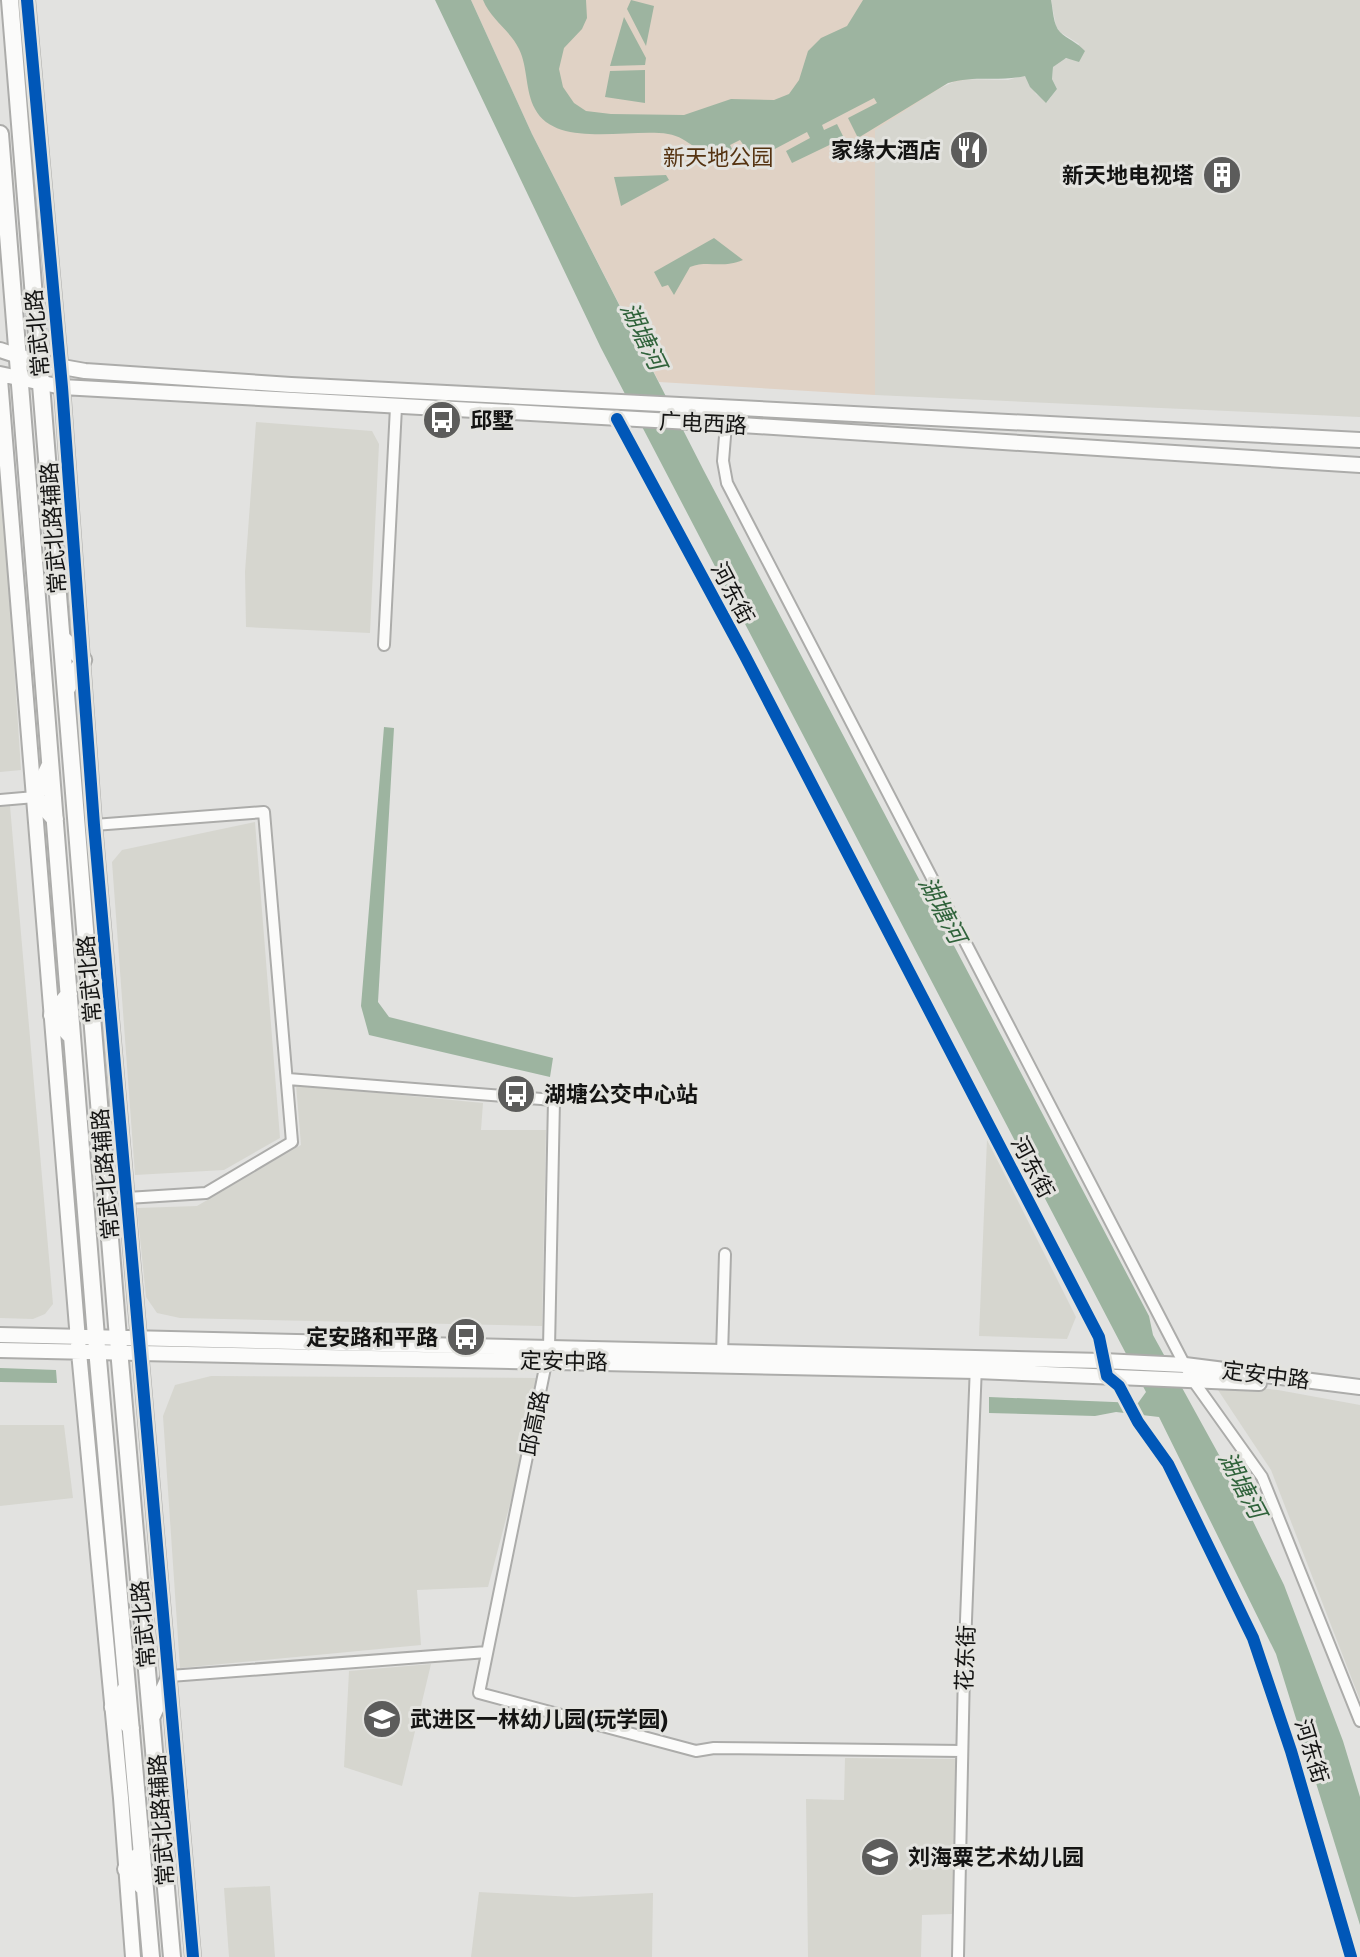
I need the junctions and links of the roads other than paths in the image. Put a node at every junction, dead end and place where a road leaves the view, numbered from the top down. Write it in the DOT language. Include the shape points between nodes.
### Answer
graph roads {
  1 [pos="10,0"];
  2 [pos="27,0"];
  3 [pos="0,134"];
  4 [pos="0,350"];
  5 [pos="18,357"];
  6 [pos="40,363"];
  7 [pos="60,366"];
  8 [pos="0,377"];
  9 [pos="19,379"];
  10 [pos="41,384"];
  11 [pos="62,387"];
  12 [pos="396,407"];
  13 [pos="617,419"];
  14 [pos="726,424"];
  15 [pos="1360,440"];
  16 [pos="1360,465"];
  17 [pos="62,638"];
  18 [pos="384,645"];
  19 [pos="83,660"];
  20 [pos="66,690"];
  21 [pos="51,763"];
  22 [pos="35,797"];
  23 [pos="0,800"];
  24 [pos="55,819"];
  25 [pos="94,825"];
  26 [pos="69,994"];
  27 [pos="52,1015"];
  28 [pos="72,1037"];
  29 [pos="288,1079"];
  30 [pos="127,1198"];
  31 [pos="725,1254"];
  32 [pos="0,1335"];
  33 [pos="79,1344"];
  34 [pos="97,1345"];
  35 [pos="119,1345"];
  36 [pos="140,1346"];
  37 [pos="0,1350"];
  38 [pos="548,1354"];
  39 [pos="721,1359"];
  40 [pos="1103,1361"];
  41 [pos="976,1365"];
  42 [pos="1183,1372"];
  43 [pos="1119,1375"];
  44 [pos="1360,1387"];
  45 [pos="1360,1396"];
  46 [pos="487,1652"];
  47 [pos="170,1676"];
  48 [pos="127,1687"];
  49 [pos="113,1707"];
  50 [pos="151,1717"];
  51 [pos="1360,1721"];
  52 [pos="131,1728"];
  53 [pos="962,1751"];
  54 [pos="155,1758"];
  55 [pos="178,1793"];
  56 [pos="142,1852"];
  57 [pos="126,1869"];
  58 [pos="145,1889"];
  59 [pos="133,1957"];
  60 [pos="151,1957"];
  61 [pos="172,1957"];
  62 [pos="193,1957"];
  63 [pos="958,1957"];
  64 [pos="1351,1957"];
  1 -- 6 [label="main road, 常武北路"];
  2 -- 7 [label="main road"];
  3 -- 5 [label="main road, 常武北路"];
  4 -- 5 [label="main road, 广电西路"];
  5 -- 6 [label="main road, 广电西路"];
  5 -- 9 [label="main road, 常武北路"];
  6 -- 7 [label="main road, 广电西路"];
  6 -- 10 [label="main road, 常武北路"];
  7 -- 11 [label="main road, 常武北路辅路"];
  7 -- 15 [label="main road, 广电西路" via="291,385"];
  8 -- 9 [label="main road, 广电西路"];
  8 -- 22 [label="main road, 常武北路辅路"];
  9 -- 10 [label="main road, 广电西路"];
  9 -- 21 [label="main road, 常武北路"];
  10 -- 11 [label="main road, 广电西路"];
  10 -- 17 [label="main road, 常武北路"];
  11 -- 12 [label="main road, 广电西路"];
  11 -- 19 [label="main road, 常武北路辅路"];
  12 -- 13 [label="main road, 广电西路"];
  12 -- 18 [label="street"];
  13 -- 14 [label="main road, 广电西路"];
  13 -- 40 [label="street, 河东街" via="1099,1337"];
  14 -- 16 [label="main road, 广电西路"];
  14 -- 42 [label="street" via="727,483"];
  17 -- 19 [label="main road"];
  17 -- 20 [label="main road, 常武北路"];
  19 -- 20 [label="main road"];
  19 -- 25 [label="main road, 常武北路辅路"];
  20 -- 35 [label="main road, 常武北路"];
  21 -- 22 [label="main road"];
  21 -- 24 [label="main road, 常武北路"];
  22 -- 23 [label="street"];
  22 -- 24 [label="main road"];
  22 -- 27 [label="main road, 常武北路辅路"];
  24 -- 26 [label="main road, 常武北路"];
  25 -- 29 [label="street" via="264,812"];
  25 -- 30 [label="main road, 常武北路辅路"];
  26 -- 27 [label="main road"];
  26 -- 28 [label="main road, 常武北路"];
  27 -- 28 [label="main road"];
  27 -- 33 [label="main road, 常武北路辅路"];
  28 -- 34 [label="main road, 常武北路"];
  29 -- 30 [label="street" via="292,1142 206,1193"];
  29 -- 38 [label="street, 邱高路" via="554,1100"];
  30 -- 36 [label="main road, 常武北路辅路"];
  31 -- 39 [label="street"];
  32 -- 33 [label="main road, 定安中路"];
  33 -- 34 [label="main road, 定安中路"];
  33 -- 37 [label="main road, 定安中路"];
  33 -- 49 [label="main road, 常武北路辅路"];
  34 -- 35 [label="main road, 定安中路"];
  34 -- 48 [label="main road, 常武北路"];
  35 -- 36 [label="main road, 定安中路"];
  35 -- 50 [label="main road, 常武北路"];
  36 -- 38 [label="main road, 定安中路"];
  36 -- 47 [label="main road, 常武北路辅路"];
  38 -- 39 [label="main road, 定安中路"];
  38 -- 46 [label="street, 邱高路"];
  39 -- 41 [label="main road, 定安中路"];
  40 -- 41 [label="main road, 定安中路"];
  40 -- 43 [label="main road, 定安中路"];
  41 -- 43 [label="main road, 定安中路"];
  41 -- 53 [label="street, 花东街"];
  42 -- 43 [label="main road"];
  42 -- 44 [label="main road, 定安中路"];
  42 -- 45 [label="main road, 定安中路"];
  42 -- 51 [label="street" via="1262,1477"];
  43 -- 64 [label="street, 河东街" via="1138,1422 1168,1464 1253,1638"];
  46 -- 47 [label="street"];
  46 -- 53 [label="street, 邱高路" via="479,1693 696,1751"];
  47 -- 50 [label="main road"];
  47 -- 55 [label="main road, 常武北路辅路"];
  48 -- 49 [label="main road"];
  48 -- 52 [label="main road, 常武北路"];
  49 -- 52 [label="main road"];
  49 -- 57 [label="main road, 常武北路辅路"];
  50 -- 54 [label="main road, 常武北路"];
  52 -- 56 [label="main road, 常武北路"];
  53 -- 63 [label="street, 花东街"];
  54 -- 55 [label="main road"];
  54 -- 61 [label="main road, 常武北路"];
  55 -- 62 [label="main road, 常武北路辅路"];
  56 -- 57 [label="main road"];
  56 -- 58 [label="main road, 常武北路"];
  57 -- 58 [label="main road"];
  57 -- 59 [label="main road, 常武北路辅路"];
  58 -- 60 [label="main road, 常武北路"];
}
